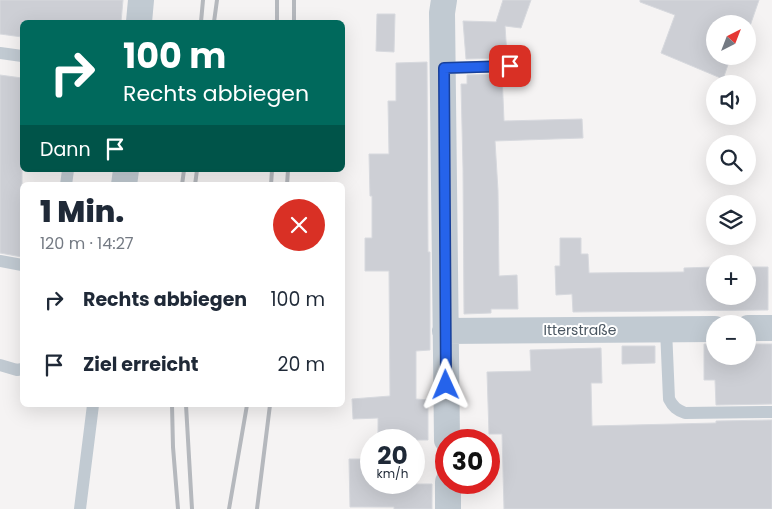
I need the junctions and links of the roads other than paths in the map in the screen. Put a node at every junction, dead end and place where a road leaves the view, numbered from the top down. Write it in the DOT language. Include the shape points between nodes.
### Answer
graph roads {
  1 [pos="141,0"];
  2 [pos="444,0"];
  3 [pos="139,20"];
  4 [pos="0,53"];
  5 [pos="20,56"];
  6 [pos="510,66"];
  7 [pos="444,68"];
  8 [pos="0,261"];
  9 [pos="20,265"];
  10 [pos="706,328"];
  11 [pos="756,328"];
  12 [pos="772,328"];
  13 [pos="666,329"];
  14 [pos="445,331"];
  15 [pos="0,366"];
  16 [pos="20,369"];
  17 [pos="93,407"];
  18 [pos="772,412"];
  19 [pos="447,429"];
  20 [pos="448,494"];
  21 [pos="80,509"];
  22 [pos="448,509"];
  1 -- 3 [label="street"];
  2 -- 7 [label="street"];
  4 -- 5 [label="lane"];
  6 -- 7 [label="lane"];
  7 -- 14 [label="street"];
  8 -- 9 [label="lane"];
  10 -- 13 [label="street, Itterstraße"];
  11 -- 12 [label="street"];
  13 -- 14 [label="street, Itterstraße"];
  13 -- 18 [label="lane" via="669,399 678,410 685,413"];
  14 -- 19 [label="street"];
  15 -- 16 [label="lane"];
  17 -- 21 [label="lane"];
  20 -- 22 [label="street"];
}
